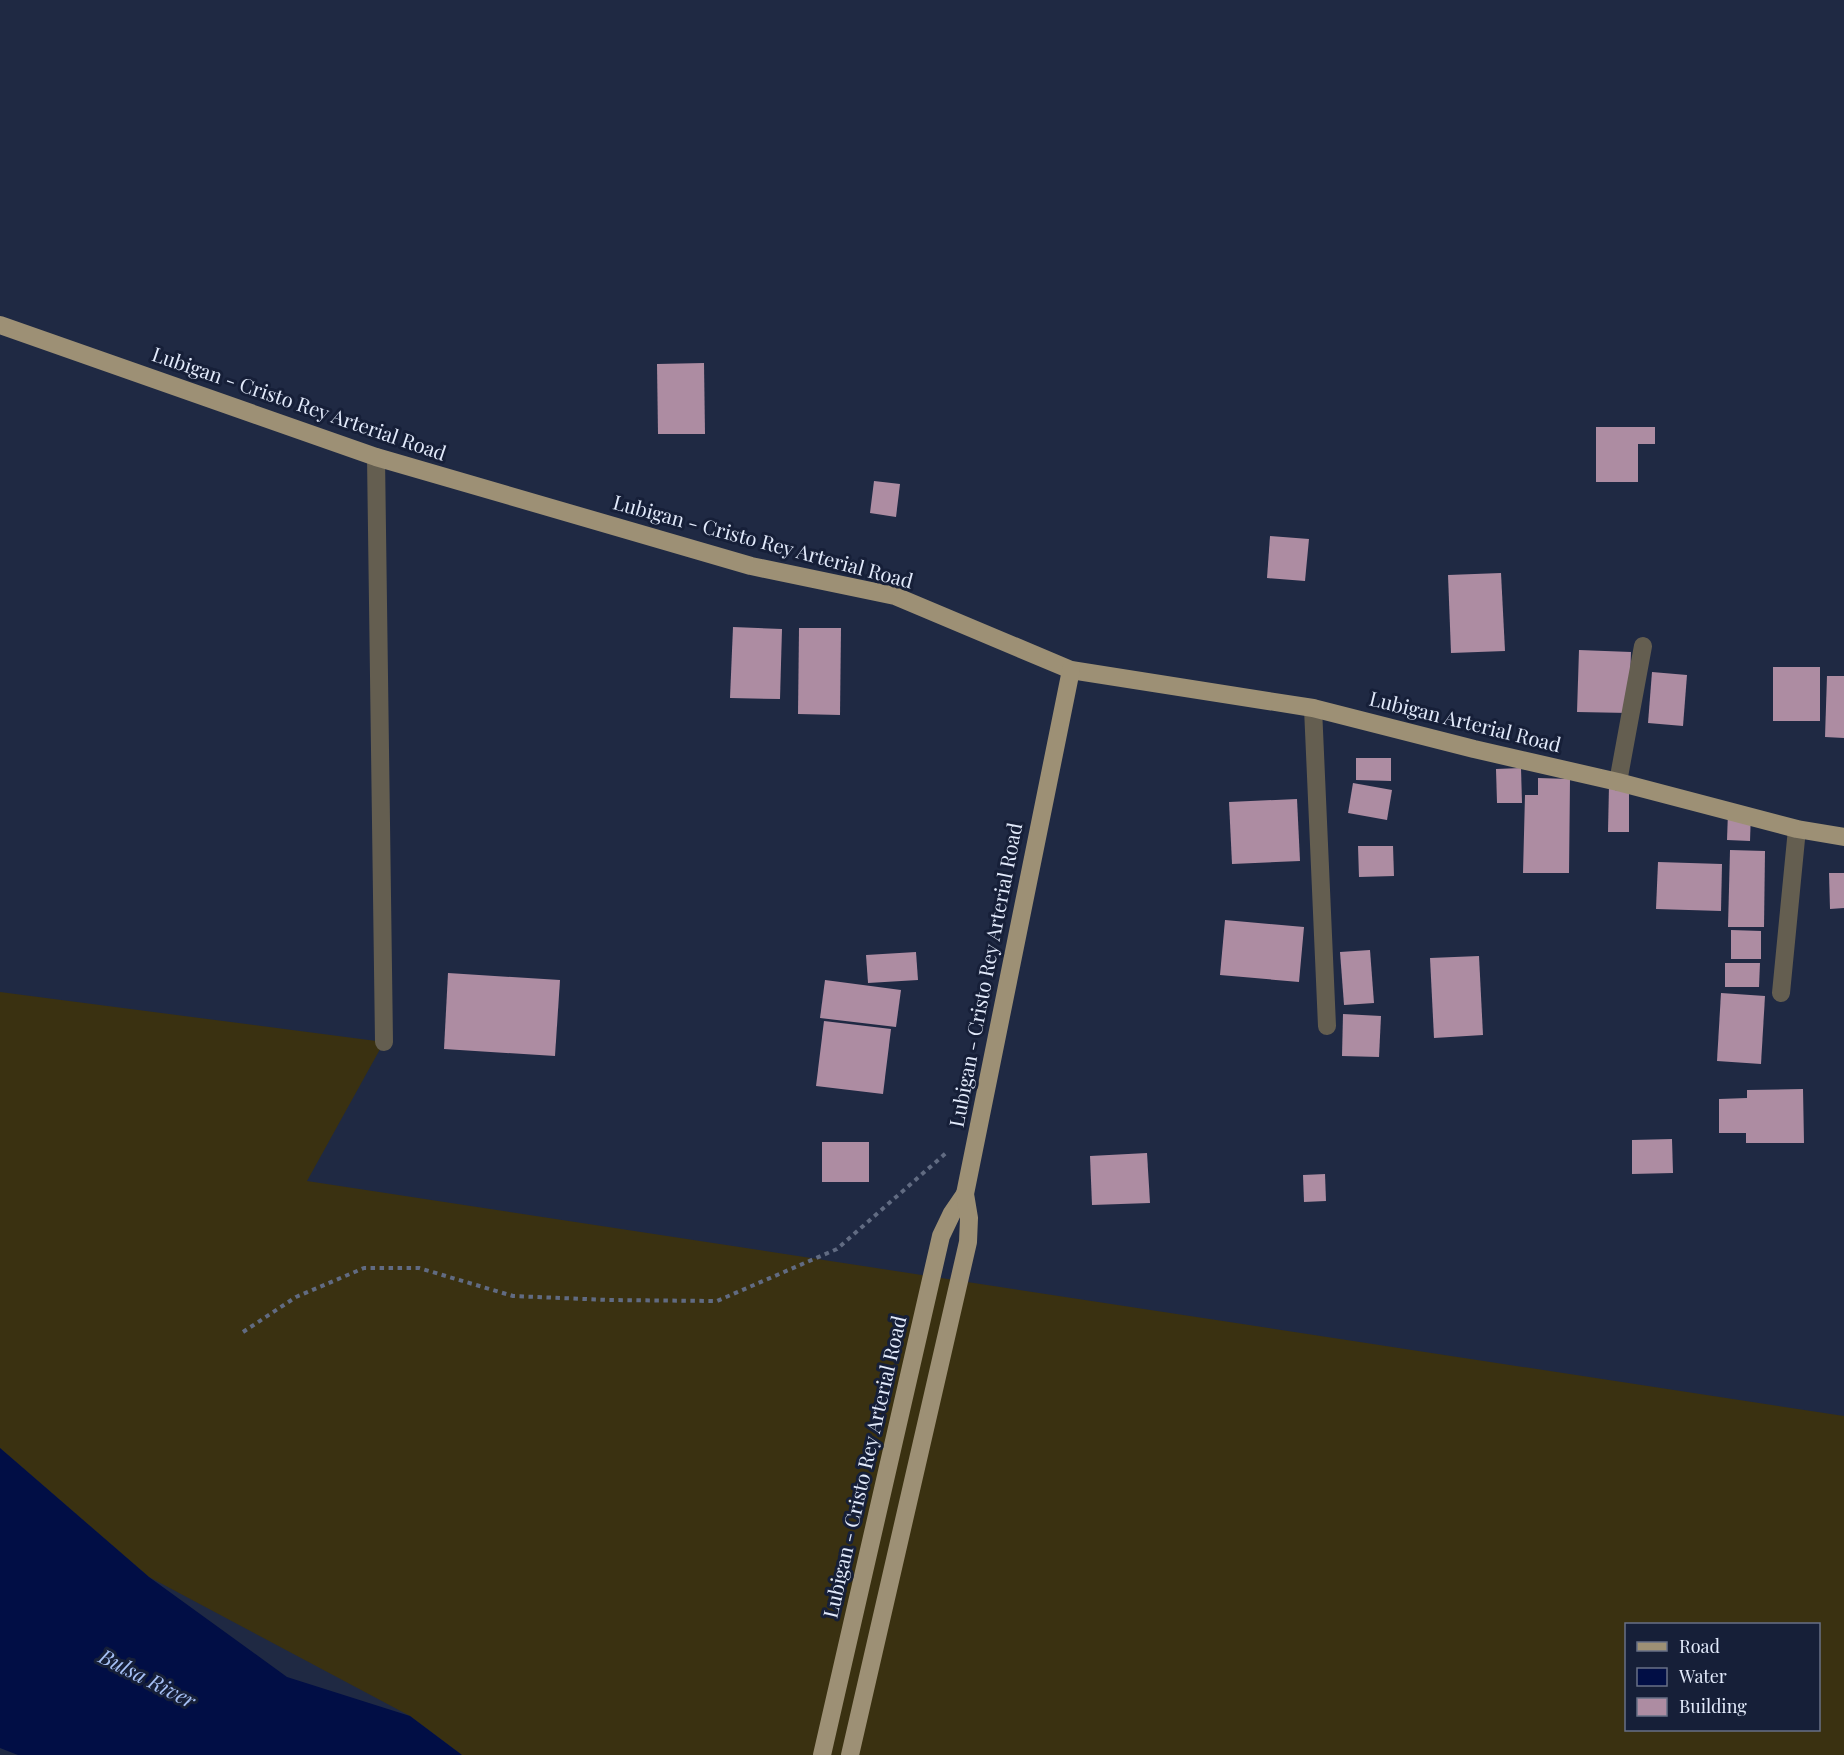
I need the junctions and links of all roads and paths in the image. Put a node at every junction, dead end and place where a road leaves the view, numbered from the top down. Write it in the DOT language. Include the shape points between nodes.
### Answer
graph roads {
  1 [pos="0,325"];
  2 [pos="376,457"];
  3 [pos="1643,646"];
  4 [pos="1071,670"];
  5 [pos="1313,708"];
  6 [pos="1618,782"];
  7 [pos="1797,828"];
  8 [pos="1844,837"];
  9 [pos="1780,993"];
  10 [pos="1327,1026"];
  11 [pos="384,1042"];
  12 [pos="978,1124"];
  13 [pos="965,1194"];
  14 [pos="243,1332"];
  15 [pos="822,1755"];
  16 [pos="850,1755"];
  1 -- 2 [label="main road, Lubigan - Cristo Rey Arterial Road"];
  2 -- 4 [label="main road, Lubigan - Cristo Rey Arterial Road" via="751,566 895,596"];
  2 -- 11 [label="street"];
  3 -- 6 [label="street"];
  4 -- 5 [label="main road, Lubigan Arterial Road"];
  4 -- 12 [label="main road, Lubigan - Cristo Rey Arterial Road"];
  5 -- 6 [label="main road, Lubigan Arterial Road"];
  5 -- 10 [label="street"];
  6 -- 7 [label="main road, Lubigan Arterial Road"];
  7 -- 8 [label="main road, Lubigan Arterial Road"];
  7 -- 9 [label="street"];
  12 -- 13 [label="main road, Lubigan - Cristo Rey Arterial Road"];
  12 -- 14 [label="path" via="837,1249 717,1301 513,1296 419,1268 364,1268 296,1297"];
  13 -- 15 [label="main road, Lubigan - Cristo Rey Arterial Road" via="941,1236"];
  13 -- 16 [label="main road, Lubigan - Cristo Rey Arterial Road" via="968,1242"];
}
